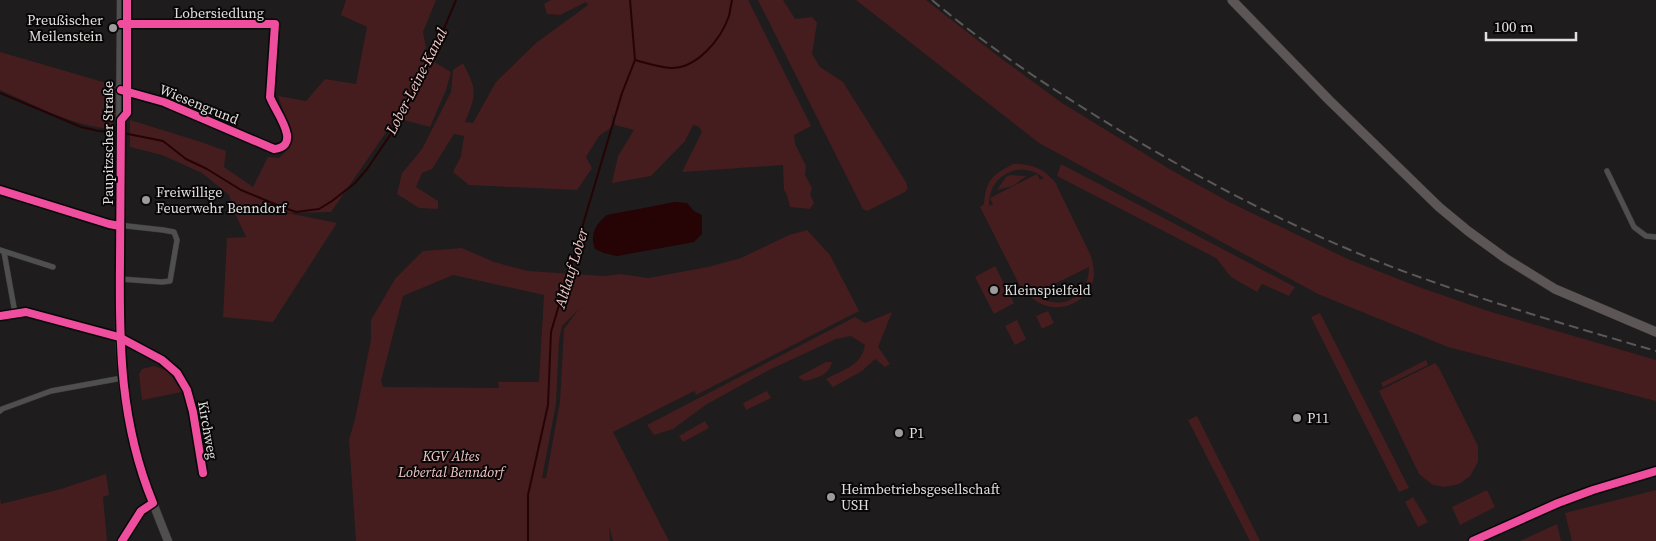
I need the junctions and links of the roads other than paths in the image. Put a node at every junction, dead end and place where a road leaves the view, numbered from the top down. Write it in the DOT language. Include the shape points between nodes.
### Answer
graph roads {
  1 [pos="121,0"];
  2 [pos="1232,0"];
  3 [pos="121,24"];
  4 [pos="121,90"];
  5 [pos="267,146"];
  6 [pos="1607,170"];
  7 [pos="0,190"];
  8 [pos="120,226"];
  9 [pos="1656,238"];
  10 [pos="2,251"];
  11 [pos="53,267"];
  12 [pos="120,279"];
  13 [pos="15,313"];
  14 [pos="0,316"];
  15 [pos="1656,332"];
  16 [pos="119,337"];
  17 [pos="122,378"];
  18 [pos="0,411"];
  19 [pos="1656,472"];
  20 [pos="203,473"];
  21 [pos="153,503"];
  22 [pos="122,541"];
  23 [pos="168,541"];
  24 [pos="1473,541"];
  1 -- 3 [label="street, Paupitzscher Straße"];
  2 -- 15 [label="main road" via="1439,207 1468,231 1554,289"];
  3 -- 4 [label="street, Paupitzscher Straße"];
  3 -- 5 [label="street, Lobersiedlung" via="274,24 270,97 285,124 288,139 279,148"];
  4 -- 5 [label="street, Wiesengrund" via="164,102"];
  4 -- 8 [label="street, Paupitzscher Straße"];
  6 -- 9 [label="street" via="1634,226 1646,236"];
  7 -- 8 [label="street"];
  8 -- 12 [label="street, Paupitzscher Straße"];
  8 -- 12 [label="street" via="171,231 177,240 170,281"];
  10 -- 11 [label="street"];
  10 -- 13 [label="street"];
  12 -- 16 [label="street, Paupitzscher Straße"];
  13 -- 14 [label="street, Kirchweg"];
  13 -- 16 [label="street, Kirchweg" via="26,312"];
  16 -- 17 [label="street, Paupitzscher Straße"];
  16 -- 20 [label="street, Kirchweg" via="162,360 182,380 190,400"];
  17 -- 18 [label="street" via="51,391"];
  17 -- 21 [label="street, Paupitzscher Straße" via="130,430"];
  19 -- 24 [label="street" via="1558,503"];
  21 -- 22 [label="street" via="141,511"];
  21 -- 23 [label="street, Paupitzscher Straße"];
}
